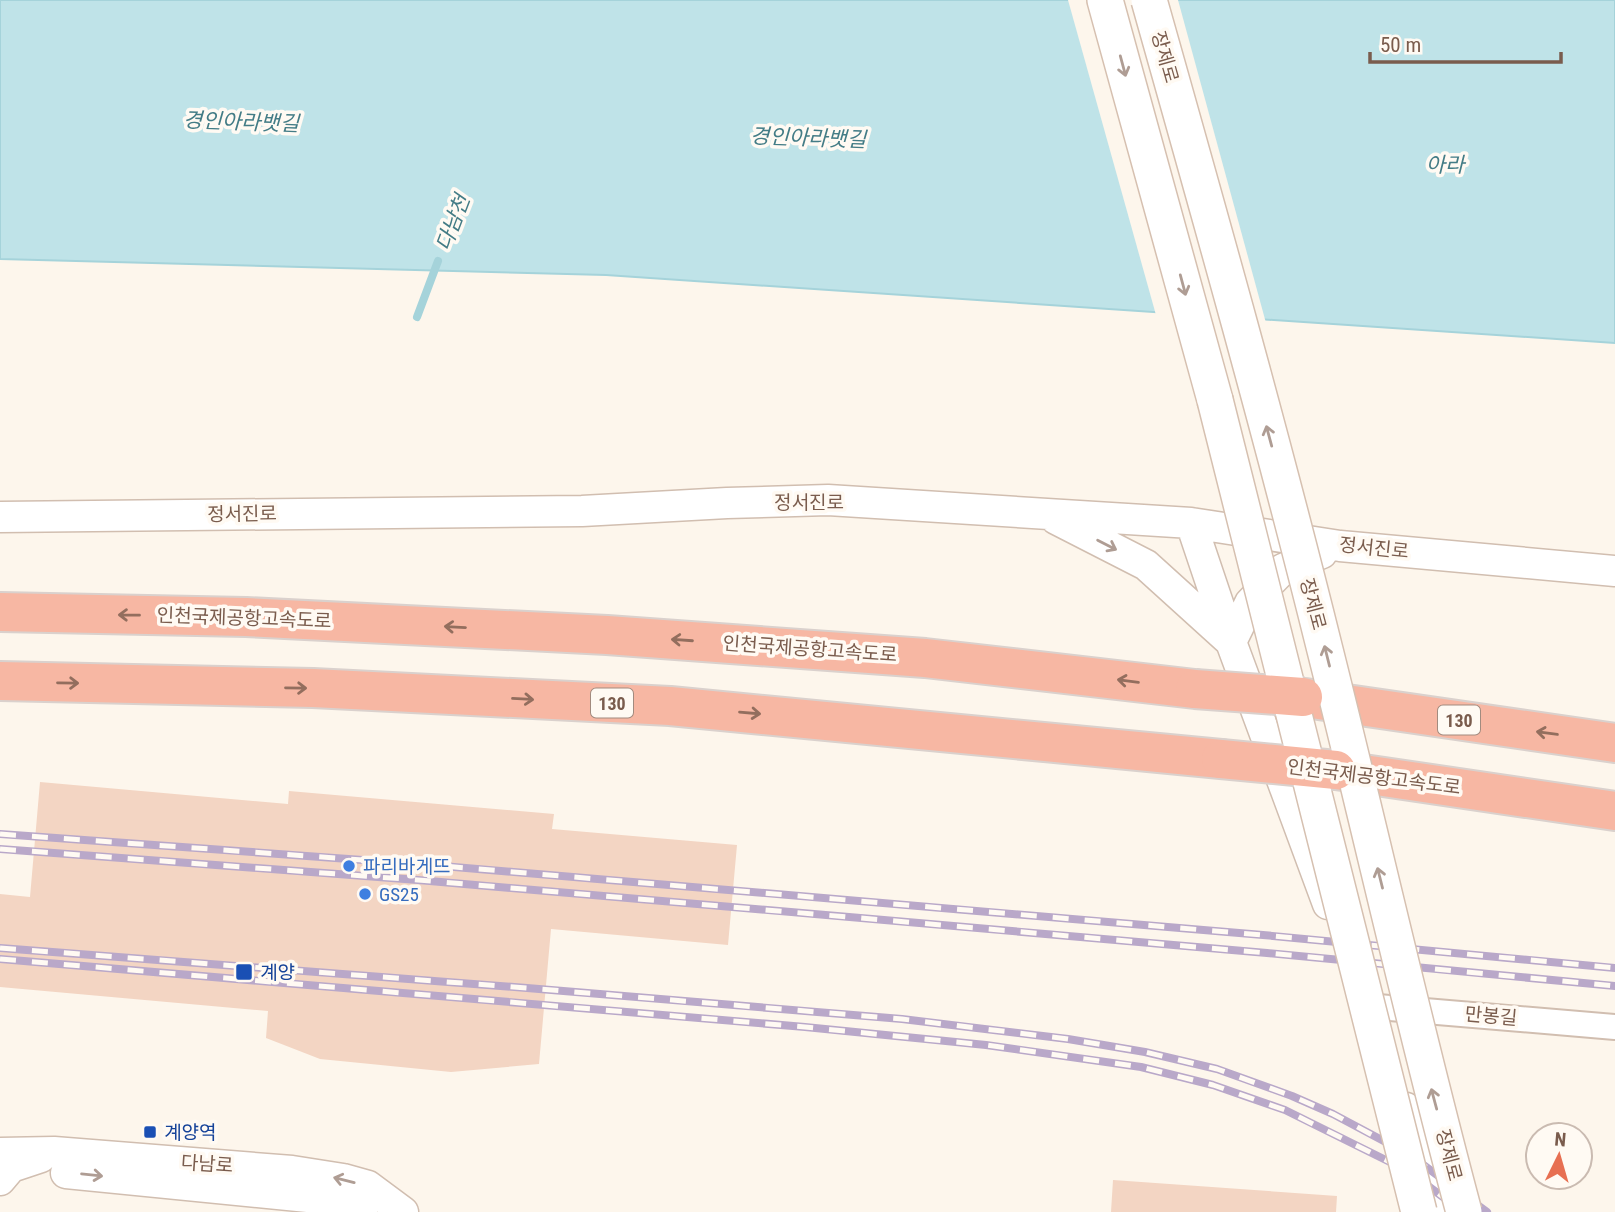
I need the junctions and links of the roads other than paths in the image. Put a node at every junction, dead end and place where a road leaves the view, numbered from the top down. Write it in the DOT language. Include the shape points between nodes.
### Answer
graph roads {
  1 [pos="1105,0"];
  2 [pos="1149,0"];
  3 [pos="1046,514"];
  4 [pos="0,517"];
  5 [pos="1191,523"];
  6 [pos="1340,545"];
  7 [pos="1615,571"];
  8 [pos="0,612"];
  9 [pos="1231,642"];
  10 [pos="0,681"];
  11 [pos="1615,743"];
  12 [pos="1615,811"];
  13 [pos="1366,1006"];
  14 [pos="1615,1027"];
  15 [pos="3,1166"];
  16 [pos="362,1212"];
  17 [pos="403,1212"];
  18 [pos="1419,1212"];
  19 [pos="1447,1212"];
  20 [pos="1464,1212"];
  1 -- 18 [label="main road, one-way, bridge" via="1215,400"];
  20 -- 2 [label="main road, 장제로, one-way, bridge" via="1325,648"];
  3 -- 4 [label="street, 정서진로" via="828,500 582,511"];
  3 -- 5 [label="street, 정서진로"];
  3 -- 9 [label="street, one-way" via="1146,565"];
  5 -- 6 [label="street, 정서진로"];
  5 -- 9 [label="street, 장제로"];
  6 -- 7 [label="street, 정서진로"];
  6 -- 9 [label="street" via="1283,569 1250,603"];
  11 -- 8 [label="highway, 인천국제공항고속도로 / 130, one-way, bridge" via="1303,697 925,658 621,636 246,617"];
  9 -- 13 [label="street, 장제로"];
  10 -- 12 [label="highway, 인천국제공항고속도로 / 130, one-way, bridge" via="313,688 670,706 1336,770"];
  13 -- 14 [label="street, 만봉길"];
  13 -- 19 [label="street, 장제로"];
  15 -- 16 [label="street, 다남로, one-way" via="309,1197 354,1205"];
  17 -- 15 [label="street, 다남로, one-way" via="368,1186 292,1171 54,1152"];
}
